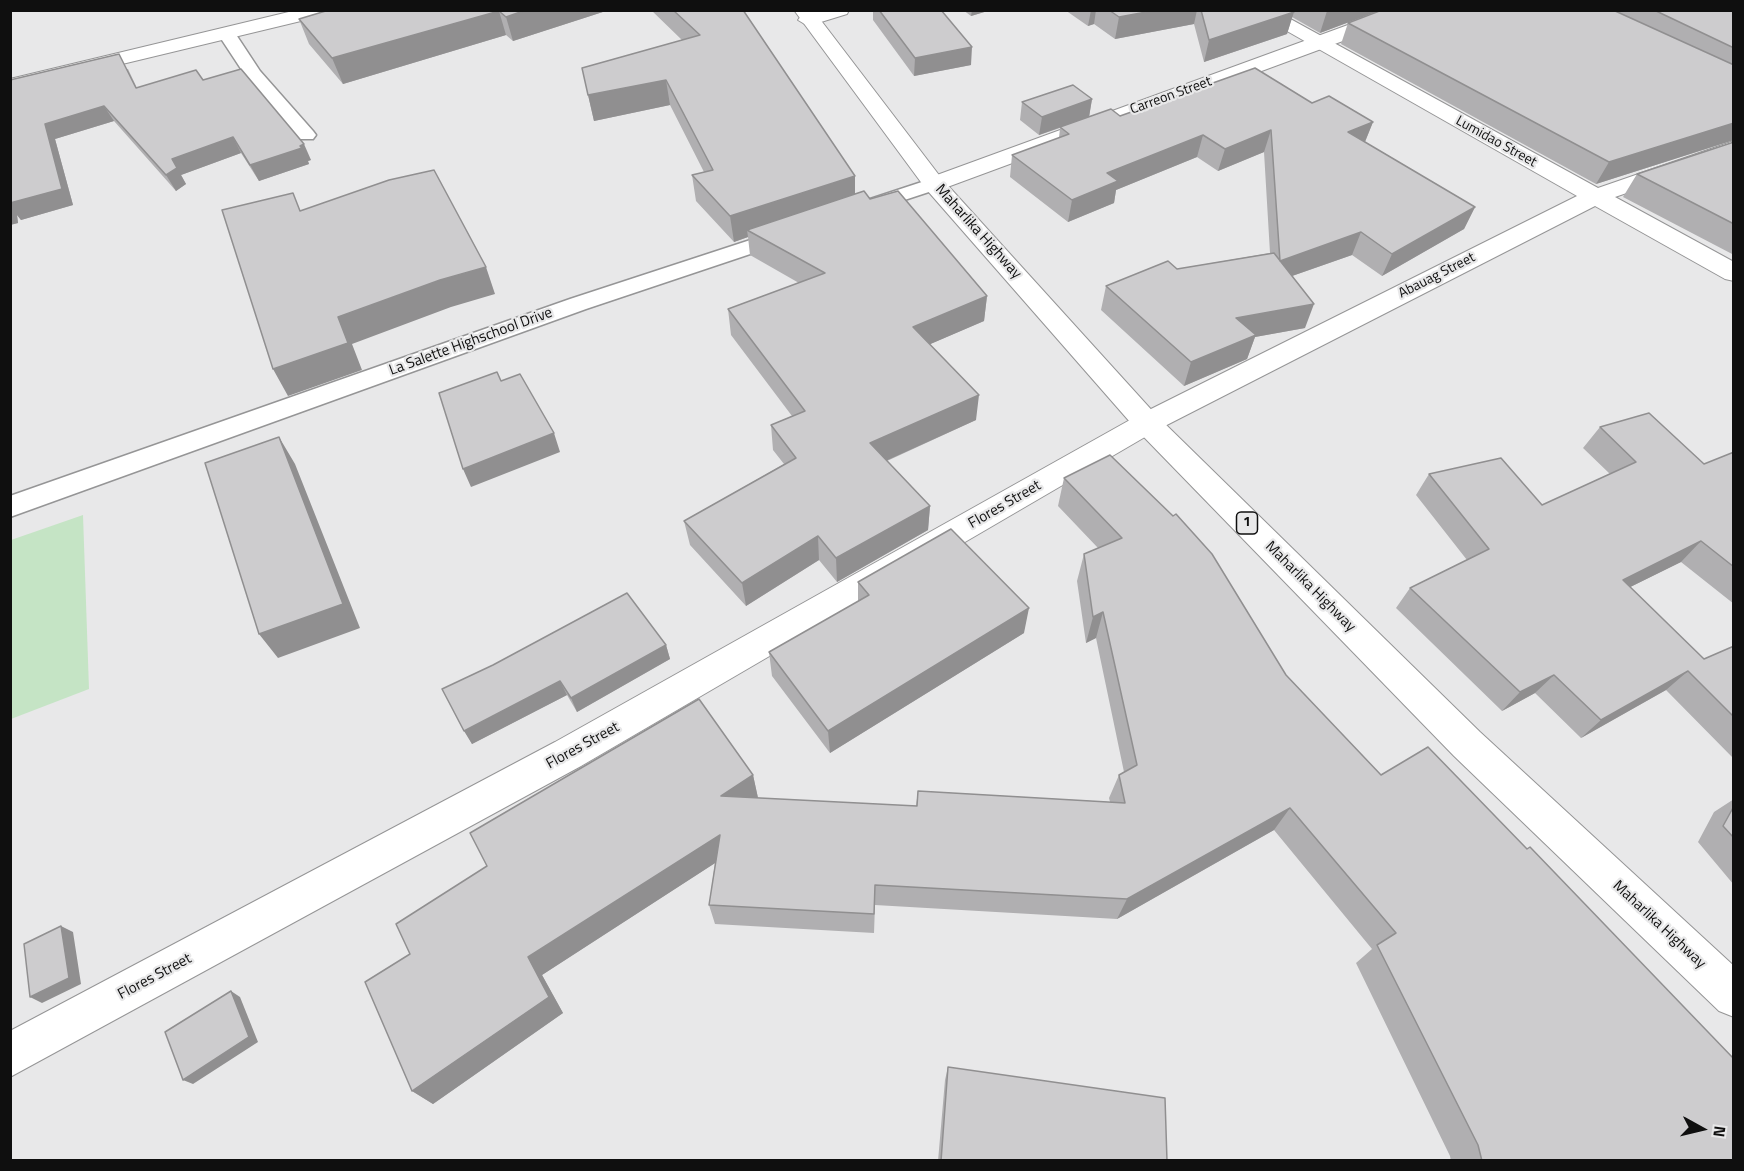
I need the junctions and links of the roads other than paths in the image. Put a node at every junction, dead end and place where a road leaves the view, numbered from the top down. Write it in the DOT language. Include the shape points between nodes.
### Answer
graph roads {
  1 [pos="323,10"];
  2 [pos="840,10"];
  3 [pos="1259,10"];
  4 [pos="1409,10"];
  5 [pos="290,14"];
  6 [pos="806,15"];
  7 [pos="227,34"];
  8 [pos="1317,42"];
  9 [pos="10,85"];
  10 [pos="306,135"];
  11 [pos="1734,148"];
  12 [pos="934,184"];
  13 [pos="1594,197"];
  14 [pos="845,214"];
  15 [pos="812,225"];
  16 [pos="1734,273"];
  17 [pos="1148,423"];
  18 [pos="10,507"];
  19 [pos="1734,996"];
  20 [pos="10,1055"];
  1 -- 5 [label="street"];
  2 -- 6 [label="street"];
  3 -- 8 [label="street, Lumidao Street"];
  4 -- 8 [label="street, Carreon Street"];
  5 -- 7 [label="street"];
  6 -- 12 [label="street, Maharlika Highway / 1"];
  7 -- 9 [label="street"];
  7 -- 10 [label="lane" via="253,74"];
  8 -- 12 [label="street, Carreon Street"];
  8 -- 13 [label="street, Lumidao Street"];
  11 -- 13 [label="street, Abauag Street"];
  12 -- 14 [label="lane"];
  12 -- 17 [label="street, Maharlika Highway / 1"];
  13 -- 16 [label="street, Lumidao Street"];
  13 -- 17 [label="street, Abauag Street"];
  15 -- 18 [label="lane, La Salette Highschool Drive" via="578,304"];
  17 -- 19 [label="street, Maharlika Highway / 1" via="1467,744"];
  17 -- 20 [label="street, Flores Street" via="568,754"];
}
